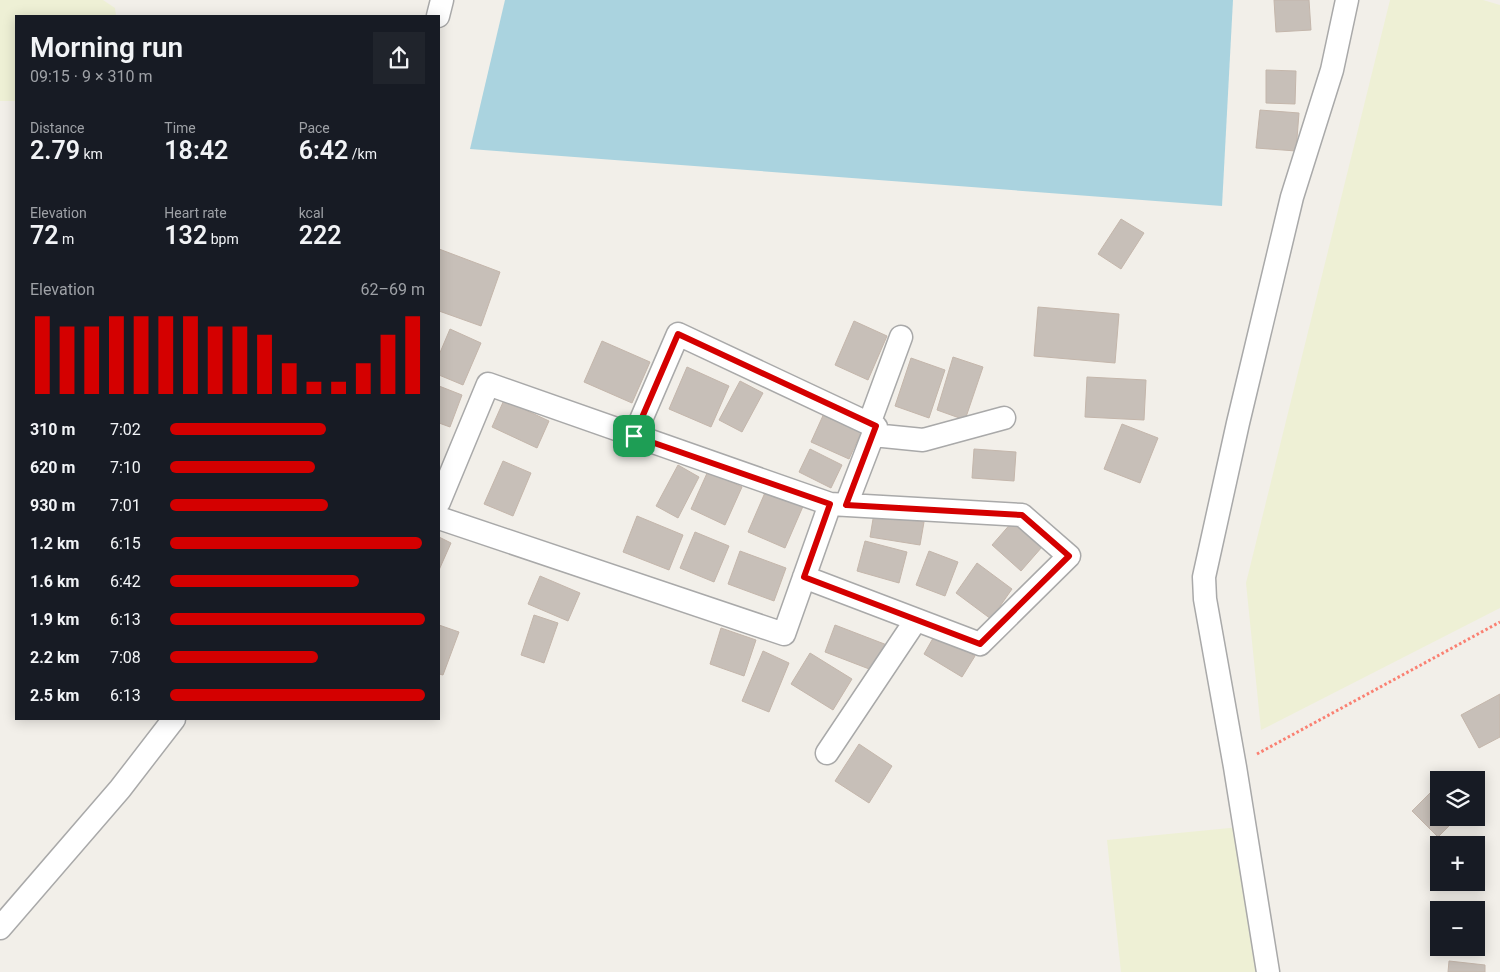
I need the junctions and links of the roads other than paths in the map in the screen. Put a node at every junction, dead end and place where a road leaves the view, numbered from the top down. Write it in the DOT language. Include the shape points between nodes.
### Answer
graph roads {
  1 [pos="442,0"];
  2 [pos="1347,0"];
  3 [pos="438,15"];
  4 [pos="902,337"];
  5 [pos="1004,418"];
  6 [pos="871,429"];
  7 [pos="634,436"];
  8 [pos="440,500"];
  9 [pos="838,505"];
  10 [pos="440,518"];
  11 [pos="804,577"];
  12 [pos="916,620"];
  13 [pos="173,720"];
  14 [pos="827,753"];
  15 [pos="0,928"];
  16 [pos="1268,972"];
  1 -- 3 [label="street"];
  2 -- 16 [label="street" via="1332,70 1292,197 1204,577 1205,599"];
  4 -- 6 [label="street"];
  5 -- 6 [label="street" via="923,440"];
  6 -- 7 [label="street" via="678,334"];
  6 -- 9 [label="street"];
  7 -- 8 [label="street" via="488,384"];
  7 -- 9 [label="street"];
  9 -- 11 [label="street"];
  9 -- 12 [label="street" via="1022,515 1069,556 980,644"];
  10 -- 11 [label="street" via="784,634"];
  11 -- 12 [label="street"];
  12 -- 14 [label="street"];
  13 -- 15 [label="street" via="120,789"];
}
